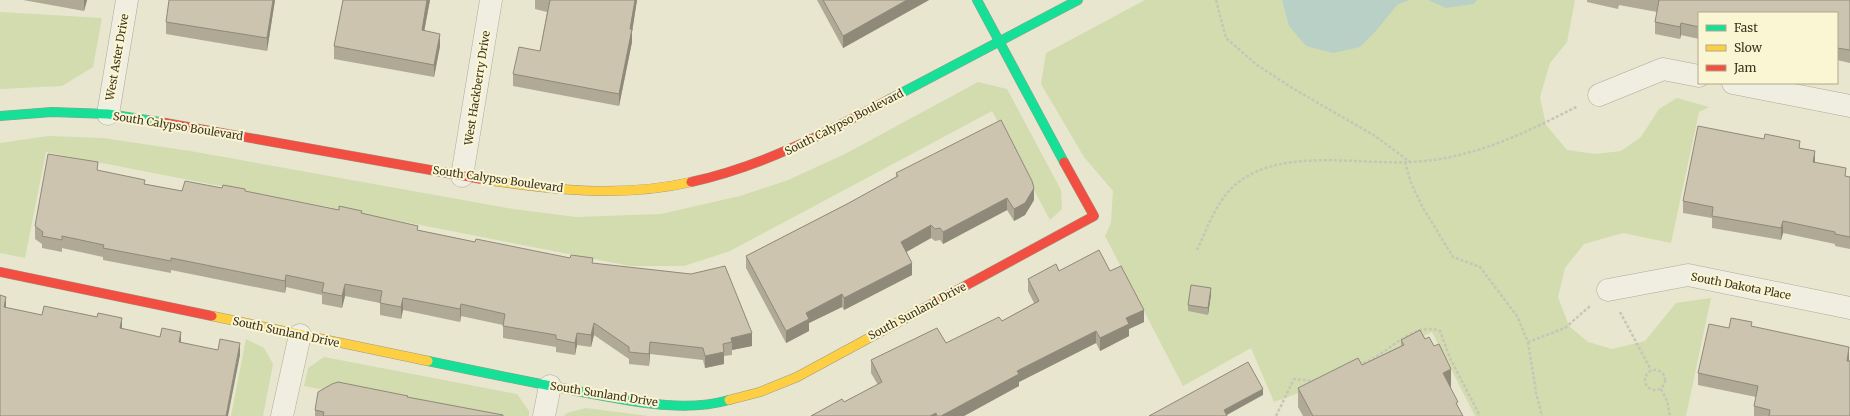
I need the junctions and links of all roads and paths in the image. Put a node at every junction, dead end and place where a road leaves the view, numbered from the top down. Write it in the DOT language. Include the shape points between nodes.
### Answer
graph roads {
  1 [pos="127,0"];
  2 [pos="491,0"];
  3 [pos="977,0"];
  4 [pos="1078,0"];
  5 [pos="1216,0"];
  6 [pos="999,40"];
  7 [pos="1698,76"];
  8 [pos="1738,84"];
  9 [pos="1599,95"];
  10 [pos="1850,106"];
  11 [pos="108,114"];
  12 [pos="0,116"];
  13 [pos="1404,162"];
  14 [pos="1411,162"];
  15 [pos="462,176"];
  16 [pos="1197,250"];
  17 [pos="0,272"];
  18 [pos="1608,290"];
  19 [pos="1850,308"];
  20 [pos="300,335"];
  21 [pos="1528,342"];
  22 [pos="1351,366"];
  23 [pos="1651,370"];
  24 [pos="1319,382"];
  25 [pos="550,386"];
  26 [pos="1661,388"];
  27 [pos="282,416"];
  28 [pos="544,416"];
  29 [pos="1276,416"];
  30 [pos="1480,416"];
  31 [pos="1542,416"];
  32 [pos="1670,416"];
  1 -- 11 [label="street, West Aster Drive"];
  2 -- 15 [label="street, West Hackberry Drive"];
  3 -- 6 [label="street"];
  4 -- 6 [label="street, South Calypso Boulevard"];
  5 -- 14 [label="path" via="1226,38 1257,65 1376,136"];
  6 -- 15 [label="street, South Calypso Boulevard" via="813,140 749,167 715,176 640,190 591,191 543,188"];
  6 -- 25 [label="street, South Sunland Drive" via="1094,216 797,377 760,392 719,403 678,405 639,402"];
  7 -- 9 [label="street" via="1664,69"];
  8 -- 10 [label="street"];
  9 -- 14 [label="path" via="1541,125 1481,149"];
  11 -- 12 [label="street, South Calypso Boulevard" via="52,112"];
  11 -- 15 [label="street, South Calypso Boulevard"];
  13 -- 14 [label="path"];
  13 -- 16 [label="path" via="1319,159 1284,163 1250,174 1228,191 1212,217"];
  13 -- 21 [label="path" via="1423,208 1453,257 1480,267 1517,316"];
  17 -- 20 [label="street, South Sunland Drive"];
  18 -- 19 [label="street, South Dakota Place" via="1688,275"];
  18 -- 21 [label="path" via="1565,328"];
  18 -- 23 [label="path"];
  20 -- 25 [label="street, South Sunland Drive"];
  20 -- 27 [label="street"];
  21 -- 31 [label="path"];
  22 -- 30 [label="path" via="1370,360 1414,333 1432,328 1440,331 1450,358"];
  23 -- 26 [label="path" via="1663,373 1665,384"];
  23 -- 26 [label="path" via="1645,378 1646,385 1654,390"];
  24 -- 29 [label="path" via="1294,379"];
  25 -- 28 [label="street"];
  26 -- 32 [label="path"];
}
